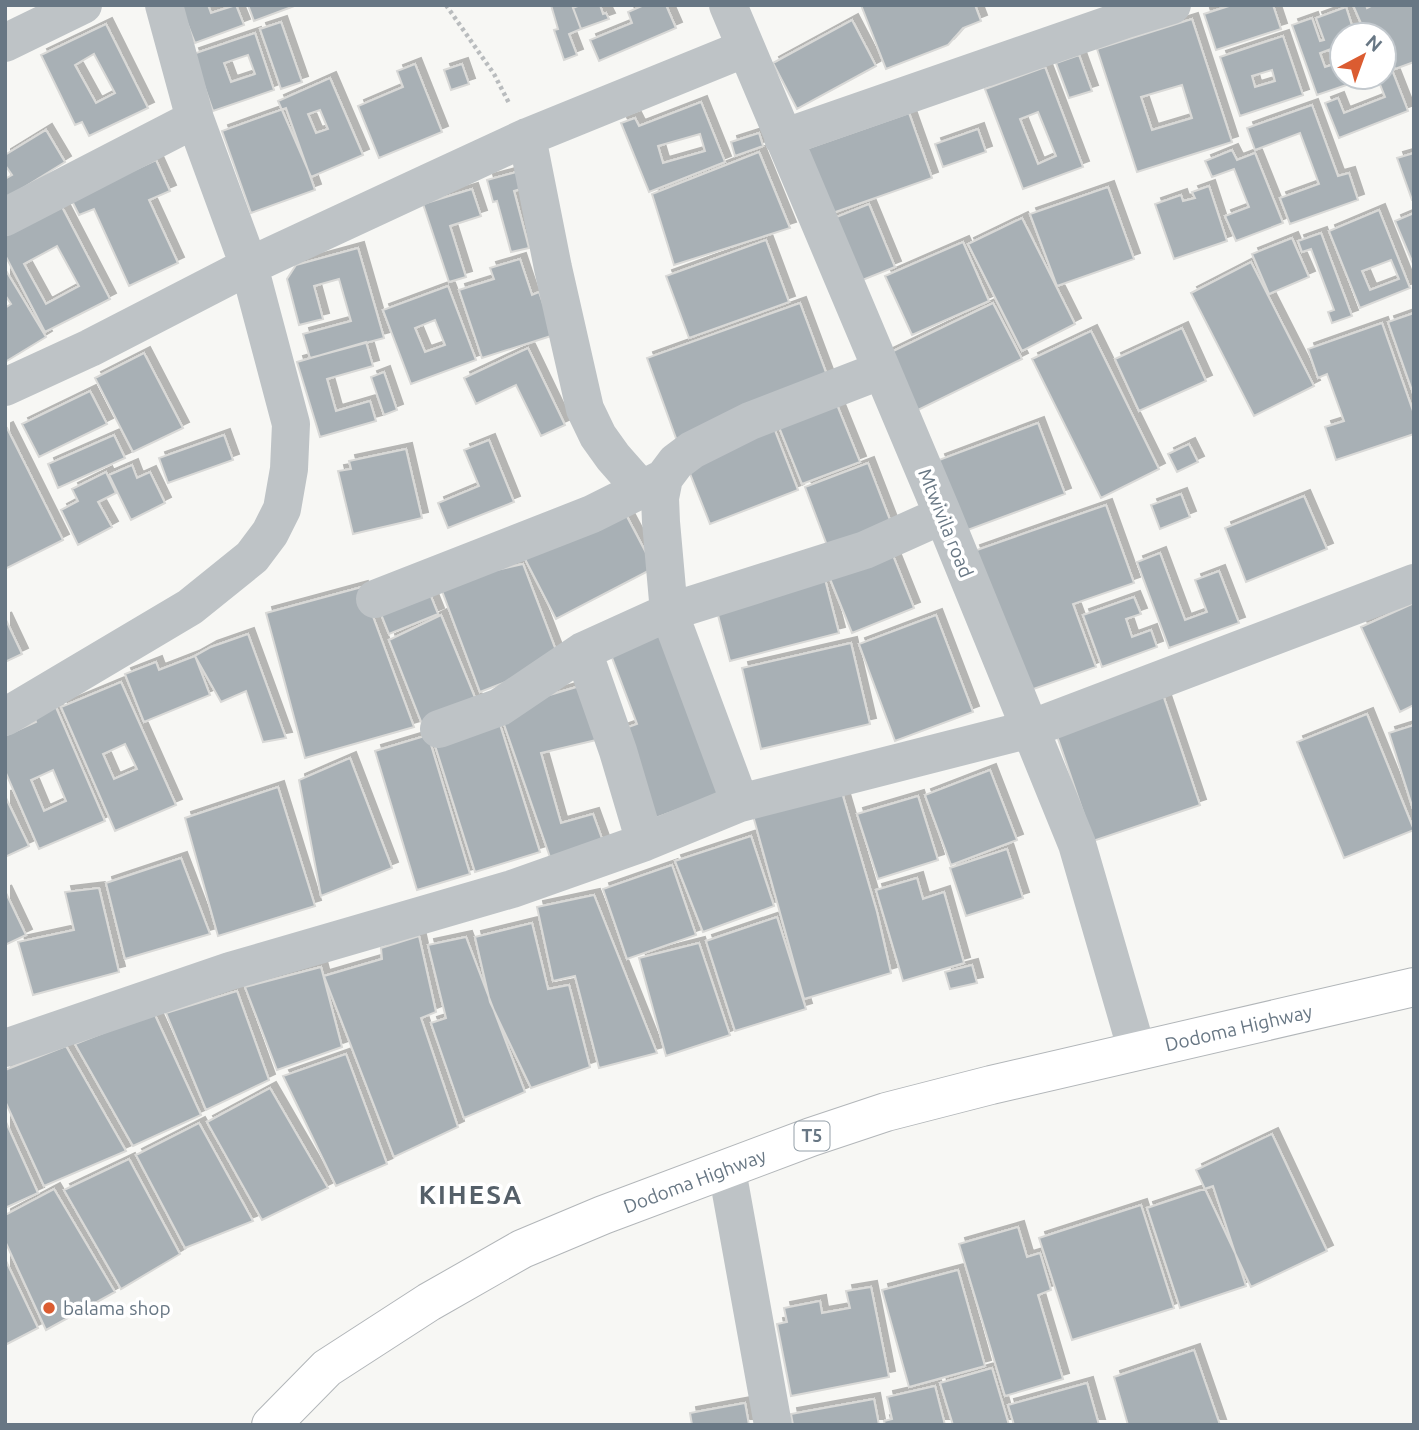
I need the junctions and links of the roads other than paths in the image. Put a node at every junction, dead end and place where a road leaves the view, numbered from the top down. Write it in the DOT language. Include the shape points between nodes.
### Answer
graph roads {
  1 [pos="83,5"];
  2 [pos="164,5"];
  3 [pos="728,5"];
  4 [pos="1172,5"];
  5 [pos="5,43"];
  6 [pos="746,48"];
  7 [pos="195,119"];
  8 [pos="527,137"];
  9 [pos="783,138"];
  10 [pos="5,217"];
  11 [pos="249,266"];
  12 [pos="882,370"];
  13 [pos="5,387"];
  14 [pos="653,484"];
  15 [pos="943,515"];
  16 [pos="1414,583"];
  17 [pos="375,599"];
  18 [pos="669,612"];
  19 [pos="583,651"];
  20 [pos="5,717"];
  21 [pos="439,729"];
  22 [pos="1030,729"];
  23 [pos="740,803"];
  24 [pos="645,842"];
  25 [pos="1414,988"];
  26 [pos="5,1048"];
  27 [pos="1137,1051"];
  28 [pos="727,1170"];
  29 [pos="271,1425"];
  30 [pos="773,1425"];
  1 -- 5 [label="street"];
  2 -- 7 [label="street"];
  3 -- 6 [label="street, Mtwivila road"];
  4 -- 9 [label="street"];
  6 -- 8 [label="street"];
  6 -- 9 [label="street, Mtwivila road"];
  7 -- 10 [label="street"];
  7 -- 11 [label="street"];
  8 -- 11 [label="street"];
  8 -- 14 [label="street" via="585,409 612,457"];
  9 -- 12 [label="street, Mtwivila road"];
  11 -- 13 [label="street"];
  11 -- 20 [label="street" via="291,424 282,509 270,533 252,557 190,607"];
  12 -- 14 [label="street" via="750,421 692,450"];
  12 -- 15 [label="street, Mtwivila road"];
  14 -- 17 [label="street" via="527,541"];
  14 -- 18 [label="street" via="660,498"];
  15 -- 18 [label="street" via="865,550"];
  15 -- 22 [label="street, Mtwivila road"];
  16 -- 22 [label="street"];
  18 -- 19 [label="street"];
  18 -- 23 [label="street"];
  19 -- 21 [label="street" via="500,707"];
  19 -- 24 [label="street"];
  22 -- 23 [label="street"];
  22 -- 27 [label="street, Mtwivila road" via="1077,844"];
  23 -- 24 [label="street"];
  24 -- 26 [label="street" via="512,889 230,971"];
  25 -- 27 [label="highway, Dodoma Highway / T5"];
  27 -- 28 [label="highway, Dodoma Highway / T5" via="886,1112"];
  28 -- 29 [label="highway, Dodoma Highway / T5" via="522,1249 327,1368"];
  28 -- 30 [label="street"];
}
